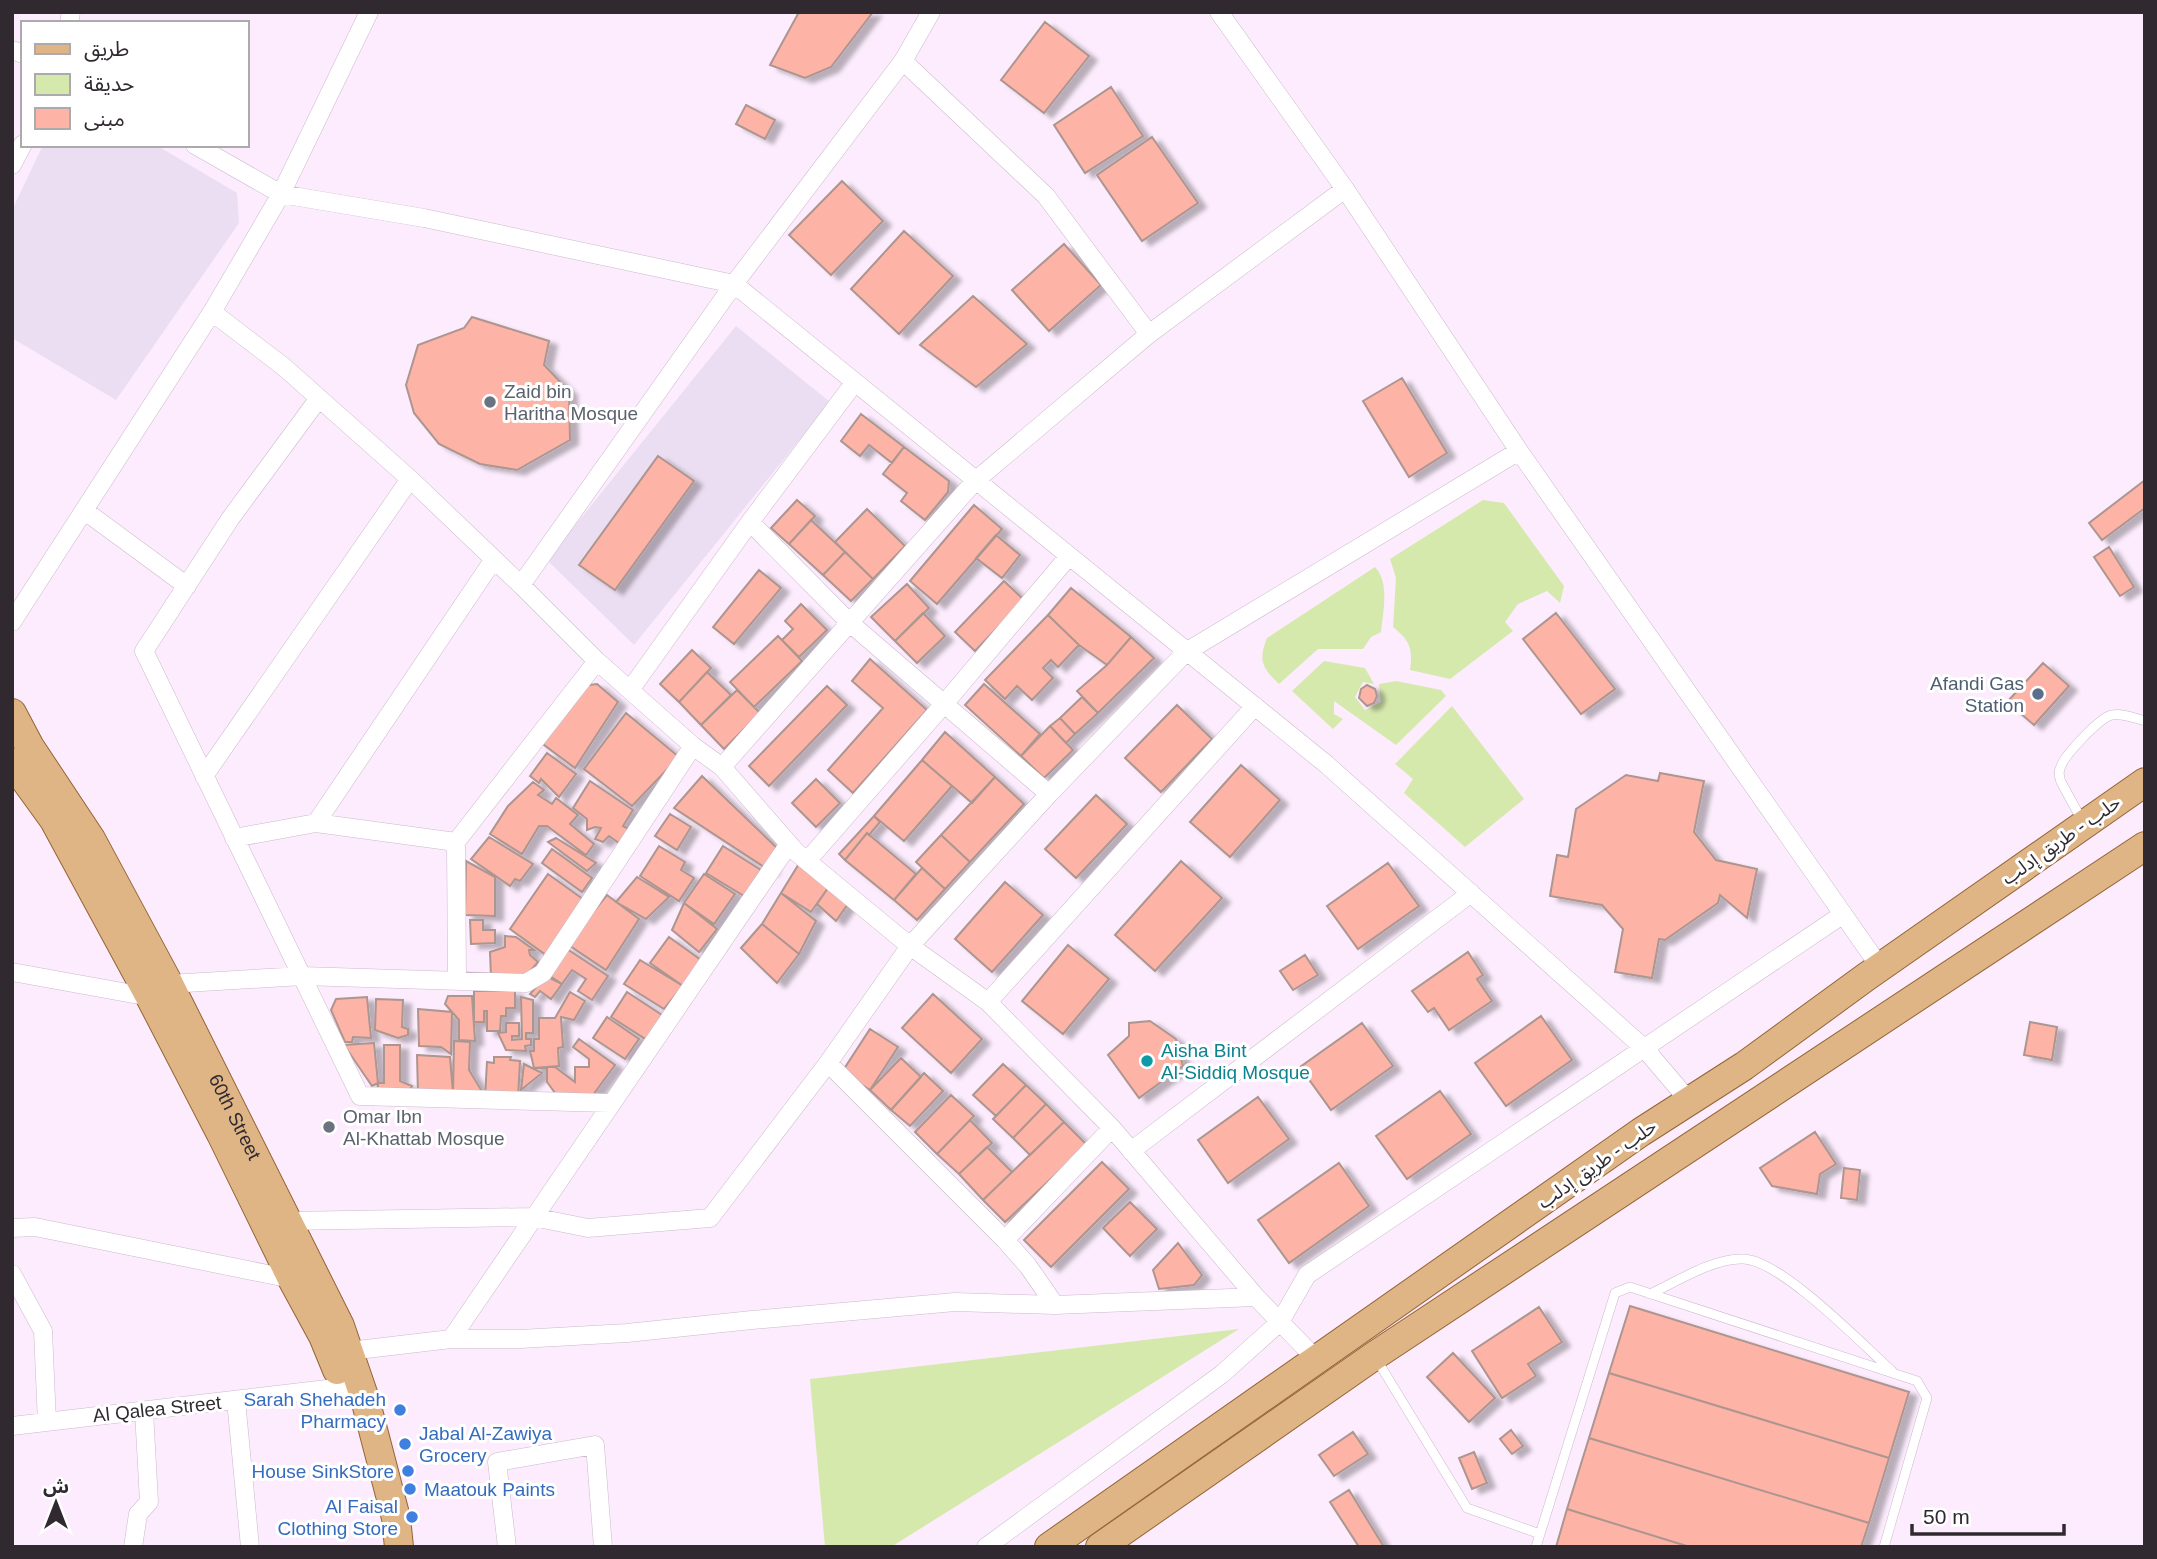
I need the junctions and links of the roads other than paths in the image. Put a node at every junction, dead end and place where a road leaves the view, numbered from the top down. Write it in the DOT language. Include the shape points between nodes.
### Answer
graph roads {
  1 [pos="369,12"];
  2 [pos="931,12"];
  3 [pos="1219,12"];
  4 [pos="903,61"];
  5 [pos="21,147"];
  6 [pos="199,147"];
  7 [pos="12,165"];
  8 [pos="1345,189"];
  9 [pos="281,194"];
  10 [pos="734,284"];
  11 [pos="212,312"];
  12 [pos="1149,334"];
  13 [pos="855,382"];
  14 [pos="319,398"];
  15 [pos="1520,451"];
  16 [pos="410,479"];
  17 [pos="975,481"];
  18 [pos="85,511"];
  19 [pos="750,522"];
  20 [pos="1069,556"];
  21 [pos="494,559"];
  22 [pos="521,584"];
  23 [pos="187,586"];
  24 [pos="12,622"];
  25 [pos="850,623"];
  26 [pos="1185,652"];
  27 [pos="597,661"];
  28 [pos="630,690"];
  29 [pos="944,704"];
  30 [pos="1255,706"];
  31 [pos="12,713"];
  32 [pos="2145,721"];
  33 [pos="693,746"];
  34 [pos="12,762"];
  35 [pos="722,767"];
  36 [pos="204,776"];
  37 [pos="2145,782"];
  38 [pos="1049,794"];
  39 [pos="316,823"];
  40 [pos="2084,823"];
  41 [pos="234,838"];
  42 [pos="456,842"];
  43 [pos="789,844"];
  44 [pos="2145,846"];
  45 [pos="807,861"];
  46 [pos="1471,893"];
  47 [pos="1842,915"];
  48 [pos="910,946"];
  49 [pos="1880,967"];
  50 [pos="12,972"];
  51 [pos="302,976"];
  52 [pos="457,981"];
  53 [pos="159,991"];
  54 [pos="988,1002"];
  55 [pos="1645,1049"];
  56 [pos="828,1063"];
  57 [pos="1744,1066"];
  58 [pos="1766,1098"];
  59 [pos="1690,1102"];
  60 [pos="610,1103"];
  61 [pos="1112,1128"];
  62 [pos="1131,1151"];
  63 [pos="533,1217"];
  64 [pos="286,1221"];
  65 [pos="12,1228"];
  66 [pos="1006,1240"];
  67 [pos="12,1274"];
  68 [pos="292,1279"];
  69 [pos="1650,1294"];
  70 [pos="1256,1297"];
  71 [pos="1055,1305"];
  72 [pos="1280,1322"];
  73 [pos="451,1339"];
  74 [pos="349,1351"];
  75 [pos="1374,1356"];
  76 [pos="1317,1360"];
  77 [pos="1897,1375"];
  78 [pos="344,1387"];
  79 [pos="236,1401"];
  80 [pos="144,1410"];
  81 [pos="47,1422"];
  82 [pos="12,1426"];
  83 [pos="1540,1534"];
  84 [pos="133,1547"];
  85 [pos="250,1547"];
  86 [pos="381,1547"];
  87 [pos="398,1547"];
  88 [pos="507,1547"];
  89 [pos="603,1547"];
  90 [pos="986,1547"];
  91 [pos="1049,1547"];
  92 [pos="1100,1547"];
  93 [pos="1536,1547"];
  94 [pos="1884,1547"];
  1 -- 9 [label="street"];
  2 -- 4 [label="street"];
  3 -- 8 [label="street"];
  4 -- 10 [label="street"];
  4 -- 12 [label="street" via="1046,196"];
  5 -- 7 [label="street"];
  6 -- 9 [label="street"];
  8 -- 12 [label="street"];
  8 -- 15 [label="street"];
  9 -- 10 [label="street" via="424,218"];
  9 -- 11 [label="street"];
  10 -- 13 [label="street"];
  10 -- 22 [label="street"];
  11 -- 14 [label="street"];
  11 -- 18 [label="street"];
  12 -- 17 [label="street"];
  13 -- 17 [label="street"];
  13 -- 19 [label="street"];
  14 -- 16 [label="street"];
  14 -- 23 [label="street"];
  15 -- 26 [label="street"];
  15 -- 47 [label="street"];
  16 -- 21 [label="street"];
  16 -- 36 [label="street"];
  17 -- 20 [label="street"];
  17 -- 25 [label="street"];
  18 -- 23 [label="street"];
  18 -- 24 [label="street"];
  19 -- 25 [label="street"];
  19 -- 28 [label="street"];
  20 -- 26 [label="street"];
  20 -- 29 [label="street"];
  21 -- 22 [label="street"];
  21 -- 39 [label="street"];
  22 -- 27 [label="street"];
  23 -- 36 [label="street" via="144,651"];
  25 -- 29 [label="street"];
  25 -- 35 [label="street"];
  26 -- 30 [label="street"];
  26 -- 38 [label="street"];
  27 -- 28 [label="street"];
  27 -- 42 [label="street"];
  28 -- 33 [label="street"];
  29 -- 38 [label="street"];
  29 -- 45 [label="street"];
  30 -- 46 [label="street"];
  30 -- 54 [label="street"];
  31 -- 53 [label="main road, 60th Street" via="91,839"];
  32 -- 40 [label="lane" via="2120,714 2108,716 2061,765 2061,782"];
  33 -- 35 [label="street"];
  33 -- 52 [label="street" via="543,973 526,983"];
  34 -- 53 [label="main road, 60th Street" via="54,820"];
  35 -- 43 [label="street"];
  36 -- 41 [label="street"];
  37 -- 40 [label="main road, حلب - طريق إدلب"];
  38 -- 48 [label="street"];
  39 -- 41 [label="street"];
  39 -- 42 [label="street"];
  40 -- 49 [label="main road, حلب - طريق إدلب"];
  41 -- 51 [label="street"];
  42 -- 52 [label="street"];
  43 -- 45 [label="street"];
  43 -- 60 [label="street"];
  44 -- 58 [label="main road, حلب - طريق إدلب"];
  45 -- 48 [label="street"];
  46 -- 55 [label="street"];
  46 -- 62 [label="street"];
  47 -- 49 [label="street"];
  47 -- 55 [label="street"];
  48 -- 54 [label="street"];
  48 -- 56 [label="street"];
  49 -- 57 [label="main road, حلب - طريق إدلب"];
  50 -- 53 [label="street"];
  51 -- 52 [label="street"];
  51 -- 53 [label="street"];
  51 -- 60 [label="street" via="360,1096"];
  53 -- 64 [label="main road, 60th Street"];
  53 -- 68 [label="main road, 60th Street" via="221,1134"];
  54 -- 61 [label="street"];
  55 -- 59 [label="street"];
  55 -- 72 [label="street" via="1307,1275"];
  56 -- 63 [label="street" via="710,1217 588,1228"];
  56 -- 66 [label="street"];
  57 -- 58 [label="main road"];
  57 -- 59 [label="main road, حلب - طريق إدلب"];
  58 -- 75 [label="main road, حلب - طريق إدلب"];
  59 -- 76 [label="main road, حلب - طريق إدلب"];
  60 -- 63 [label="street"];
  61 -- 62 [label="street"];
  61 -- 66 [label="street"];
  62 -- 70 [label="street"];
  63 -- 64 [label="street"];
  63 -- 73 [label="street"];
  64 -- 74 [label="main road, 60th Street"];
  65 -- 68 [label="street" via="35,1227"];
  66 -- 71 [label="street"];
  67 -- 81 [label="street" via="43,1331"];
  68 -- 78 [label="main road, 60th Street"];
  69 -- 77 [label="lane"];
  69 -- 77 [label="lane" via="1714,1265 1746,1259 1795,1284"];
  69 -- 83 [label="lane" via="1630,1287 1615,1293"];
  70 -- 71 [label="street"];
  70 -- 72 [label="street"];
  71 -- 73 [label="street" via="955,1303 627,1333"];
  72 -- 76 [label="street"];
  72 -- 90 [label="street" via="1222,1374"];
  73 -- 74 [label="street"];
  74 -- 87 [label="main road, 60th Street" via="396,1518"];
  75 -- 83 [label="lane" via="1467,1508"];
  75 -- 92 [label="main road, حلب - طريق إدلب"];
  76 -- 91 [label="main road, حلب - طريق إدلب"];
  77 -- 94 [label="lane" via="1917,1381 1927,1398"];
  78 -- 79 [label="street, Al Qalea Street"];
  78 -- 86 [label="main road, 60th Street"];
  79 -- 80 [label="street, Al Qalea Street"];
  79 -- 85 [label="street"];
  80 -- 81 [label="street, Al Qalea Street"];
  80 -- 84 [label="street" via="149,1502 138,1514"];
  81 -- 82 [label="street, Al Qalea Street"];
  83 -- 93 [label="lane"];
  88 -- 89 [label="street" via="497,1462 594,1445"];
}
